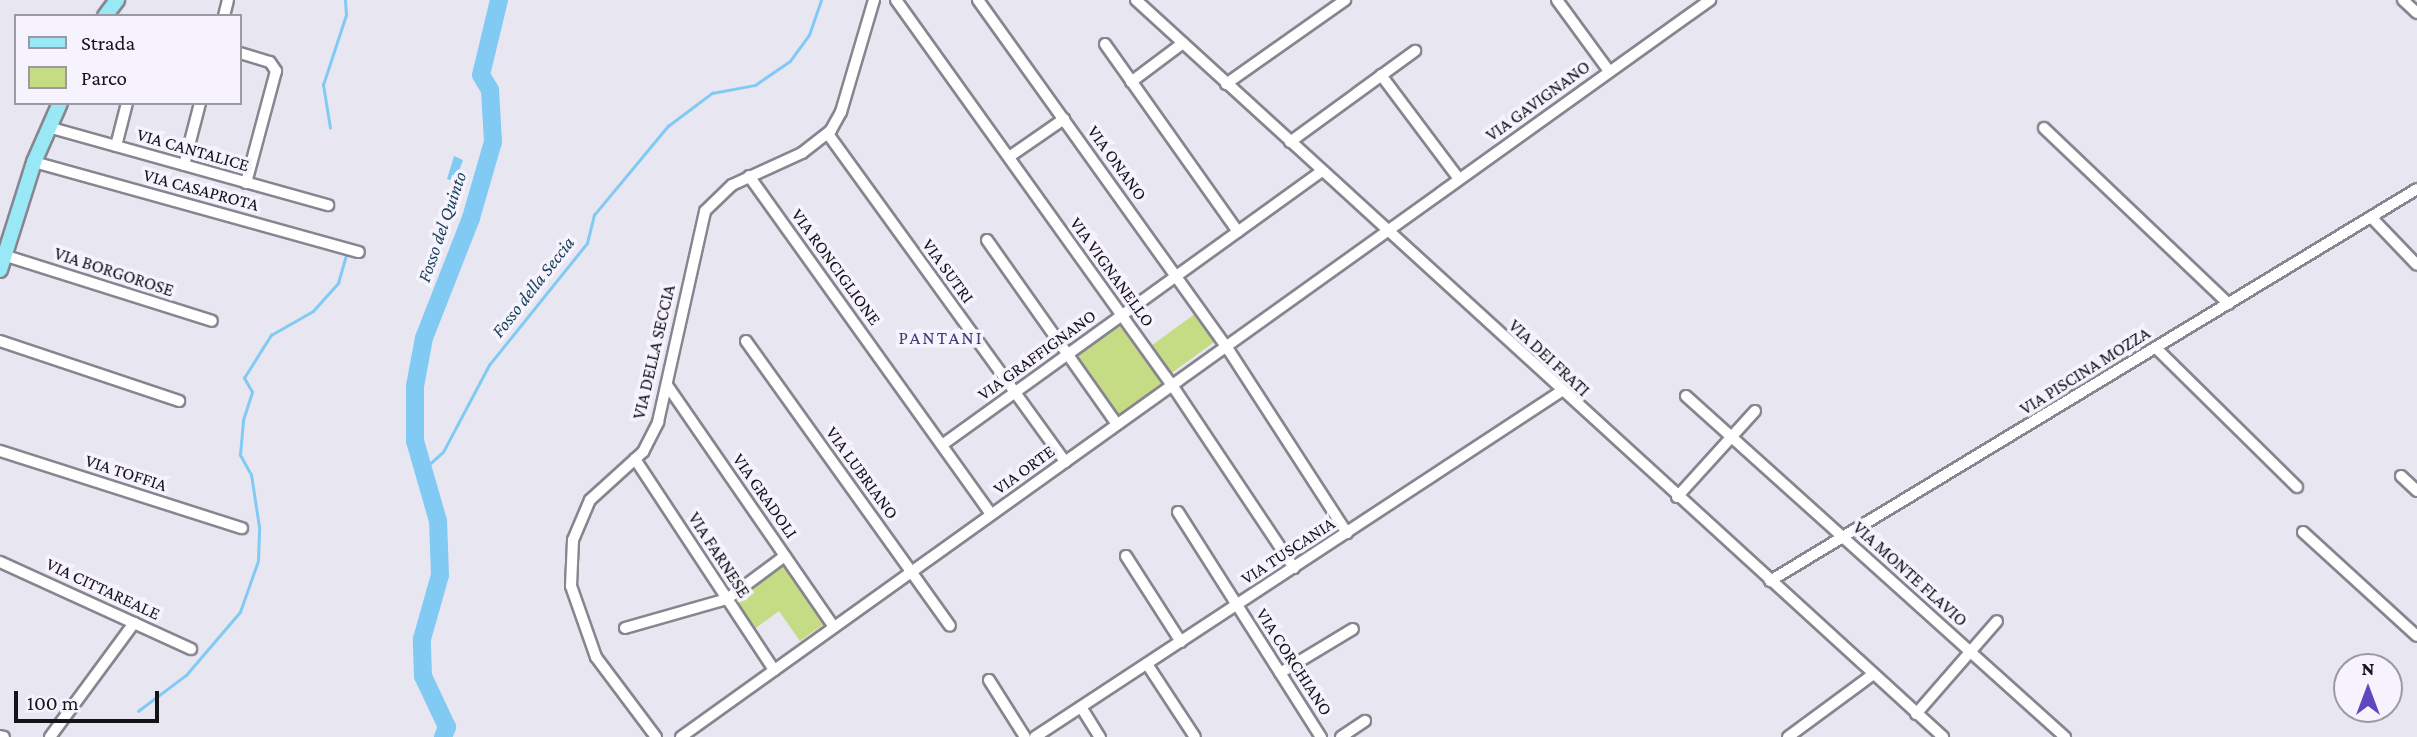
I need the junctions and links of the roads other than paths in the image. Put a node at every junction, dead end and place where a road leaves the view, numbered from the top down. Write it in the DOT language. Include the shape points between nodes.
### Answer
graph roads {
  1 [pos="874,0"];
  2 [pos="896,0"];
  3 [pos="978,0"];
  4 [pos="1136,0"];
  5 [pos="1345,0"];
  6 [pos="1557,0"];
  7 [pos="1710,0"];
  8 [pos="2403,0"];
  9 [pos="2417,13"];
  10 [pos="1183,43"];
  11 [pos="1105,44"];
  12 [pos="1415,51"];
  13 [pos="242,54"];
  14 [pos="1609,71"];
  15 [pos="1381,75"];
  16 [pos="1132,82"];
  17 [pos="1226,84"];
  18 [pos="59,105"];
  19 [pos="126,105"];
  20 [pos="199,105"];
  21 [pos="1063,119"];
  22 [pos="48,127"];
  23 [pos="2044,128"];
  24 [pos="828,134"];
  25 [pos="1290,142"];
  26 [pos="116,146"];
  27 [pos="1009,158"];
  28 [pos="34,162"];
  29 [pos="184,165"];
  30 [pos="1322,171"];
  31 [pos="749,176"];
  32 [pos="1459,179"];
  33 [pos="247,183"];
  34 [pos="2417,189"];
  35 [pos="328,205"];
  36 [pos="2371,217"];
  37 [pos="1387,231"];
  38 [pos="1238,232"];
  39 [pos="987,240"];
  40 [pos="359,252"];
  41 [pos="1,260"];
  42 [pos="2417,265"];
  43 [pos="1177,276"];
  44 [pos="2229,304"];
  45 [pos="1122,316"];
  46 [pos="212,321"];
  47 [pos="0,341"];
  48 [pos="746,341"];
  49 [pos="1226,346"];
  50 [pos="2156,348"];
  51 [pos="1068,354"];
  52 [pos="667,385"];
  53 [pos="1172,385"];
  54 [pos="1559,392"];
  55 [pos="1015,393"];
  56 [pos="1686,396"];
  57 [pos="178,401"];
  58 [pos="1755,411"];
  59 [pos="1117,424"];
  60 [pos="1732,437"];
  61 [pos="942,445"];
  62 [pos="0,452"];
  63 [pos="635,459"];
  64 [pos="1065,462"];
  65 [pos="2401,476"];
  66 [pos="2297,487"];
  67 [pos="2417,491"];
  68 [pos="1677,498"];
  69 [pos="1178,512"];
  70 [pos="991,514"];
  71 [pos="242,528"];
  72 [pos="2303,532"];
  73 [pos="1347,533"];
  74 [pos="1845,539"];
  75 [pos="785,556"];
  76 [pos="1126,556"];
  77 [pos="0,562"];
  78 [pos="1294,568"];
  79 [pos="911,572"];
  80 [pos="1770,581"];
  81 [pos="727,599"];
  82 [pos="1237,605"];
  83 [pos="1997,621"];
  84 [pos="134,623"];
  85 [pos="950,626"];
  86 [pos="834,627"];
  87 [pos="625,628"];
  88 [pos="1353,629"];
  89 [pos="2417,636"];
  90 [pos="1181,642"];
  91 [pos="191,649"];
  92 [pos="1970,652"];
  93 [pos="1147,664"];
  94 [pos="774,670"];
  95 [pos="1280,673"];
  96 [pos="1872,674"];
  97 [pos="989,680"];
  98 [pos="1081,707"];
  99 [pos="1916,713"];
  100 [pos="1365,721"];
  101 [pos="50,737"];
  102 [pos="656,737"];
  103 [pos="681,737"];
  104 [pos="1025,737"];
  105 [pos="1035,737"];
  106 [pos="1100,737"];
  107 [pos="1195,737"];
  108 [pos="1321,737"];
  109 [pos="1341,737"];
  110 [pos="1788,737"];
  111 [pos="1943,737"];
  112 [pos="2065,737"];
  1 -- 24 [label="street, VIA DELLA SECCIA" via="841,112"];
  2 -- 27 [label="street, VIA VIGNANELLO"];
  3 -- 21 [label="street, VIA ONANO"];
  4 -- 10 [label="street, VIA DEI FRATI"];
  5 -- 17 [label="street"];
  6 -- 14 [label="street"];
  7 -- 14 [label="street, VIA GAVIGNANO"];
  8 -- 9 [label="street"];
  10 -- 16 [label="street"];
  10 -- 17 [label="street, VIA DEI FRATI"];
  11 -- 16 [label="street"];
  12 -- 15 [label="street"];
  13 -- 33 [label="street" via="270,62 276,71"];
  14 -- 32 [label="street, VIA GAVIGNANO"];
  15 -- 25 [label="street"];
  15 -- 32 [label="street"];
  16 -- 38 [label="street"];
  17 -- 25 [label="street, VIA DEI FRATI"];
  18 -- 22 [label="main road"];
  19 -- 26 [label="street"];
  20 -- 29 [label="street"];
  21 -- 27 [label="street"];
  21 -- 43 [label="street, VIA ONANO"];
  22 -- 26 [label="street, VIA CANTALICE"];
  22 -- 28 [label="main road"];
  23 -- 44 [label="street"];
  24 -- 31 [label="street, VIA DELLA SECCIA" via="803,153"];
  24 -- 55 [label="street, VIA SUTRI"];
  25 -- 30 [label="street, VIA DEI FRATI"];
  26 -- 29 [label="street, VIA CANTALICE"];
  27 -- 45 [label="street, VIA VIGNANELLO"];
  28 -- 40 [label="street, VIA CASAPROTA"];
  28 -- 41 [label="main road"];
  29 -- 33 [label="street, VIA CANTALICE"];
  30 -- 37 [label="street, VIA DEI FRATI"];
  30 -- 38 [label="street, VIA GRAFFIGNANO"];
  31 -- 52 [label="street, VIA DELLA SECCIA" via="718,195 704,215"];
  31 -- 61 [label="street, VIA RONCIGLIONE"];
  32 -- 37 [label="street, VIA GAVIGNANO"];
  33 -- 35 [label="street, VIA CANTALICE"];
  34 -- 36 [label="street, VIA PISCINA MOZZA"];
  36 -- 42 [label="street"];
  36 -- 44 [label="street, VIA PISCINA MOZZA"];
  37 -- 49 [label="street, VIA ORTE"];
  37 -- 54 [label="street, VIA DEI FRATI"];
  38 -- 43 [label="street, VIA GRAFFIGNANO"];
  39 -- 51 [label="street"];
  41 -- 46 [label="street, VIA BORGOROSE"];
  43 -- 45 [label="street, VIA GRAFFIGNANO"];
  43 -- 49 [label="street, VIA ONANO"];
  44 -- 50 [label="street, VIA PISCINA MOZZA"];
  45 -- 51 [label="street, VIA GRAFFIGNANO"];
  45 -- 53 [label="street, VIA VIGNANELLO"];
  47 -- 57 [label="street"];
  48 -- 79 [label="street, VIA LUBRIANO"];
  49 -- 53 [label="street, VIA ORTE"];
  49 -- 73 [label="street, VIA ONANO"];
  50 -- 66 [label="street"];
  50 -- 74 [label="street, VIA PISCINA MOZZA"];
  51 -- 55 [label="street, VIA GRAFFIGNANO"];
  51 -- 59 [label="street"];
  52 -- 63 [label="street, VIA DELLA SECCIA" via="659,419"];
  52 -- 75 [label="street, VIA GRADOLI"];
  53 -- 59 [label="street, VIA ORTE"];
  53 -- 78 [label="street, VIA VIGNANELLO"];
  54 -- 68 [label="street, VIA DEI FRATI"];
  54 -- 73 [label="street, VIA TUSCANIA"];
  55 -- 61 [label="street, VIA GRAFFIGNANO"];
  55 -- 64 [label="street, VIA SUTRI"];
  56 -- 60 [label="street, VIA MONTE FLAVIO"];
  58 -- 60 [label="street"];
  59 -- 64 [label="street, VIA ORTE"];
  60 -- 68 [label="street"];
  60 -- 74 [label="street, VIA MONTE FLAVIO"];
  61 -- 70 [label="street, VIA RONCIGLIONE"];
  62 -- 71 [label="street, VIA TOFFIA"];
  63 -- 81 [label="street, VIA FARNESE"];
  63 -- 102 [label="street, VIA DELLA SECCIA" via="608,480 586,506 572,545 570,580 599,664"];
  64 -- 70 [label="street, VIA ORTE"];
  65 -- 67 [label="street"];
  68 -- 80 [label="street, VIA DEI FRATI"];
  69 -- 82 [label="street, VIA CORCHIANO"];
  70 -- 79 [label="street, VIA ORTE"];
  72 -- 89 [label="street"];
  73 -- 78 [label="street, VIA TUSCANIA"];
  74 -- 80 [label="street, VIA PISCINA MOZZA"];
  74 -- 92 [label="street, VIA MONTE FLAVIO"];
  75 -- 81 [label="street"];
  75 -- 86 [label="street, VIA GRADOLI"];
  76 -- 90 [label="street"];
  77 -- 84 [label="street, VIA CITTAREALE"];
  78 -- 82 [label="street, VIA TUSCANIA"];
  79 -- 85 [label="street, VIA LUBRIANO"];
  79 -- 86 [label="street, VIA ORTE"];
  80 -- 96 [label="street, VIA DEI FRATI"];
  81 -- 87 [label="street"];
  81 -- 94 [label="street, VIA FARNESE"];
  82 -- 90 [label="street, VIA TUSCANIA"];
  82 -- 95 [label="street, VIA CORCHIANO"];
  83 -- 92 [label="street"];
  84 -- 91 [label="street, VIA CITTAREALE"];
  84 -- 101 [label="street"];
  86 -- 94 [label="street, VIA ORTE"];
  88 -- 95 [label="street"];
  90 -- 93 [label="street, VIA TUSCANIA"];
  92 -- 99 [label="street"];
  92 -- 112 [label="street, VIA MONTE FLAVIO"];
  93 -- 98 [label="street, VIA TUSCANIA"];
  93 -- 107 [label="street"];
  94 -- 103 [label="street, VIA ORTE"];
  95 -- 108 [label="street, VIA CORCHIANO"];
  96 -- 99 [label="street, VIA DEI FRATI"];
  96 -- 110 [label="street"];
  97 -- 104 [label="street"];
  98 -- 105 [label="street, VIA TUSCANIA"];
  98 -- 106 [label="street"];
  99 -- 111 [label="street, VIA DEI FRATI"];
  100 -- 109 [label="street"];
}
